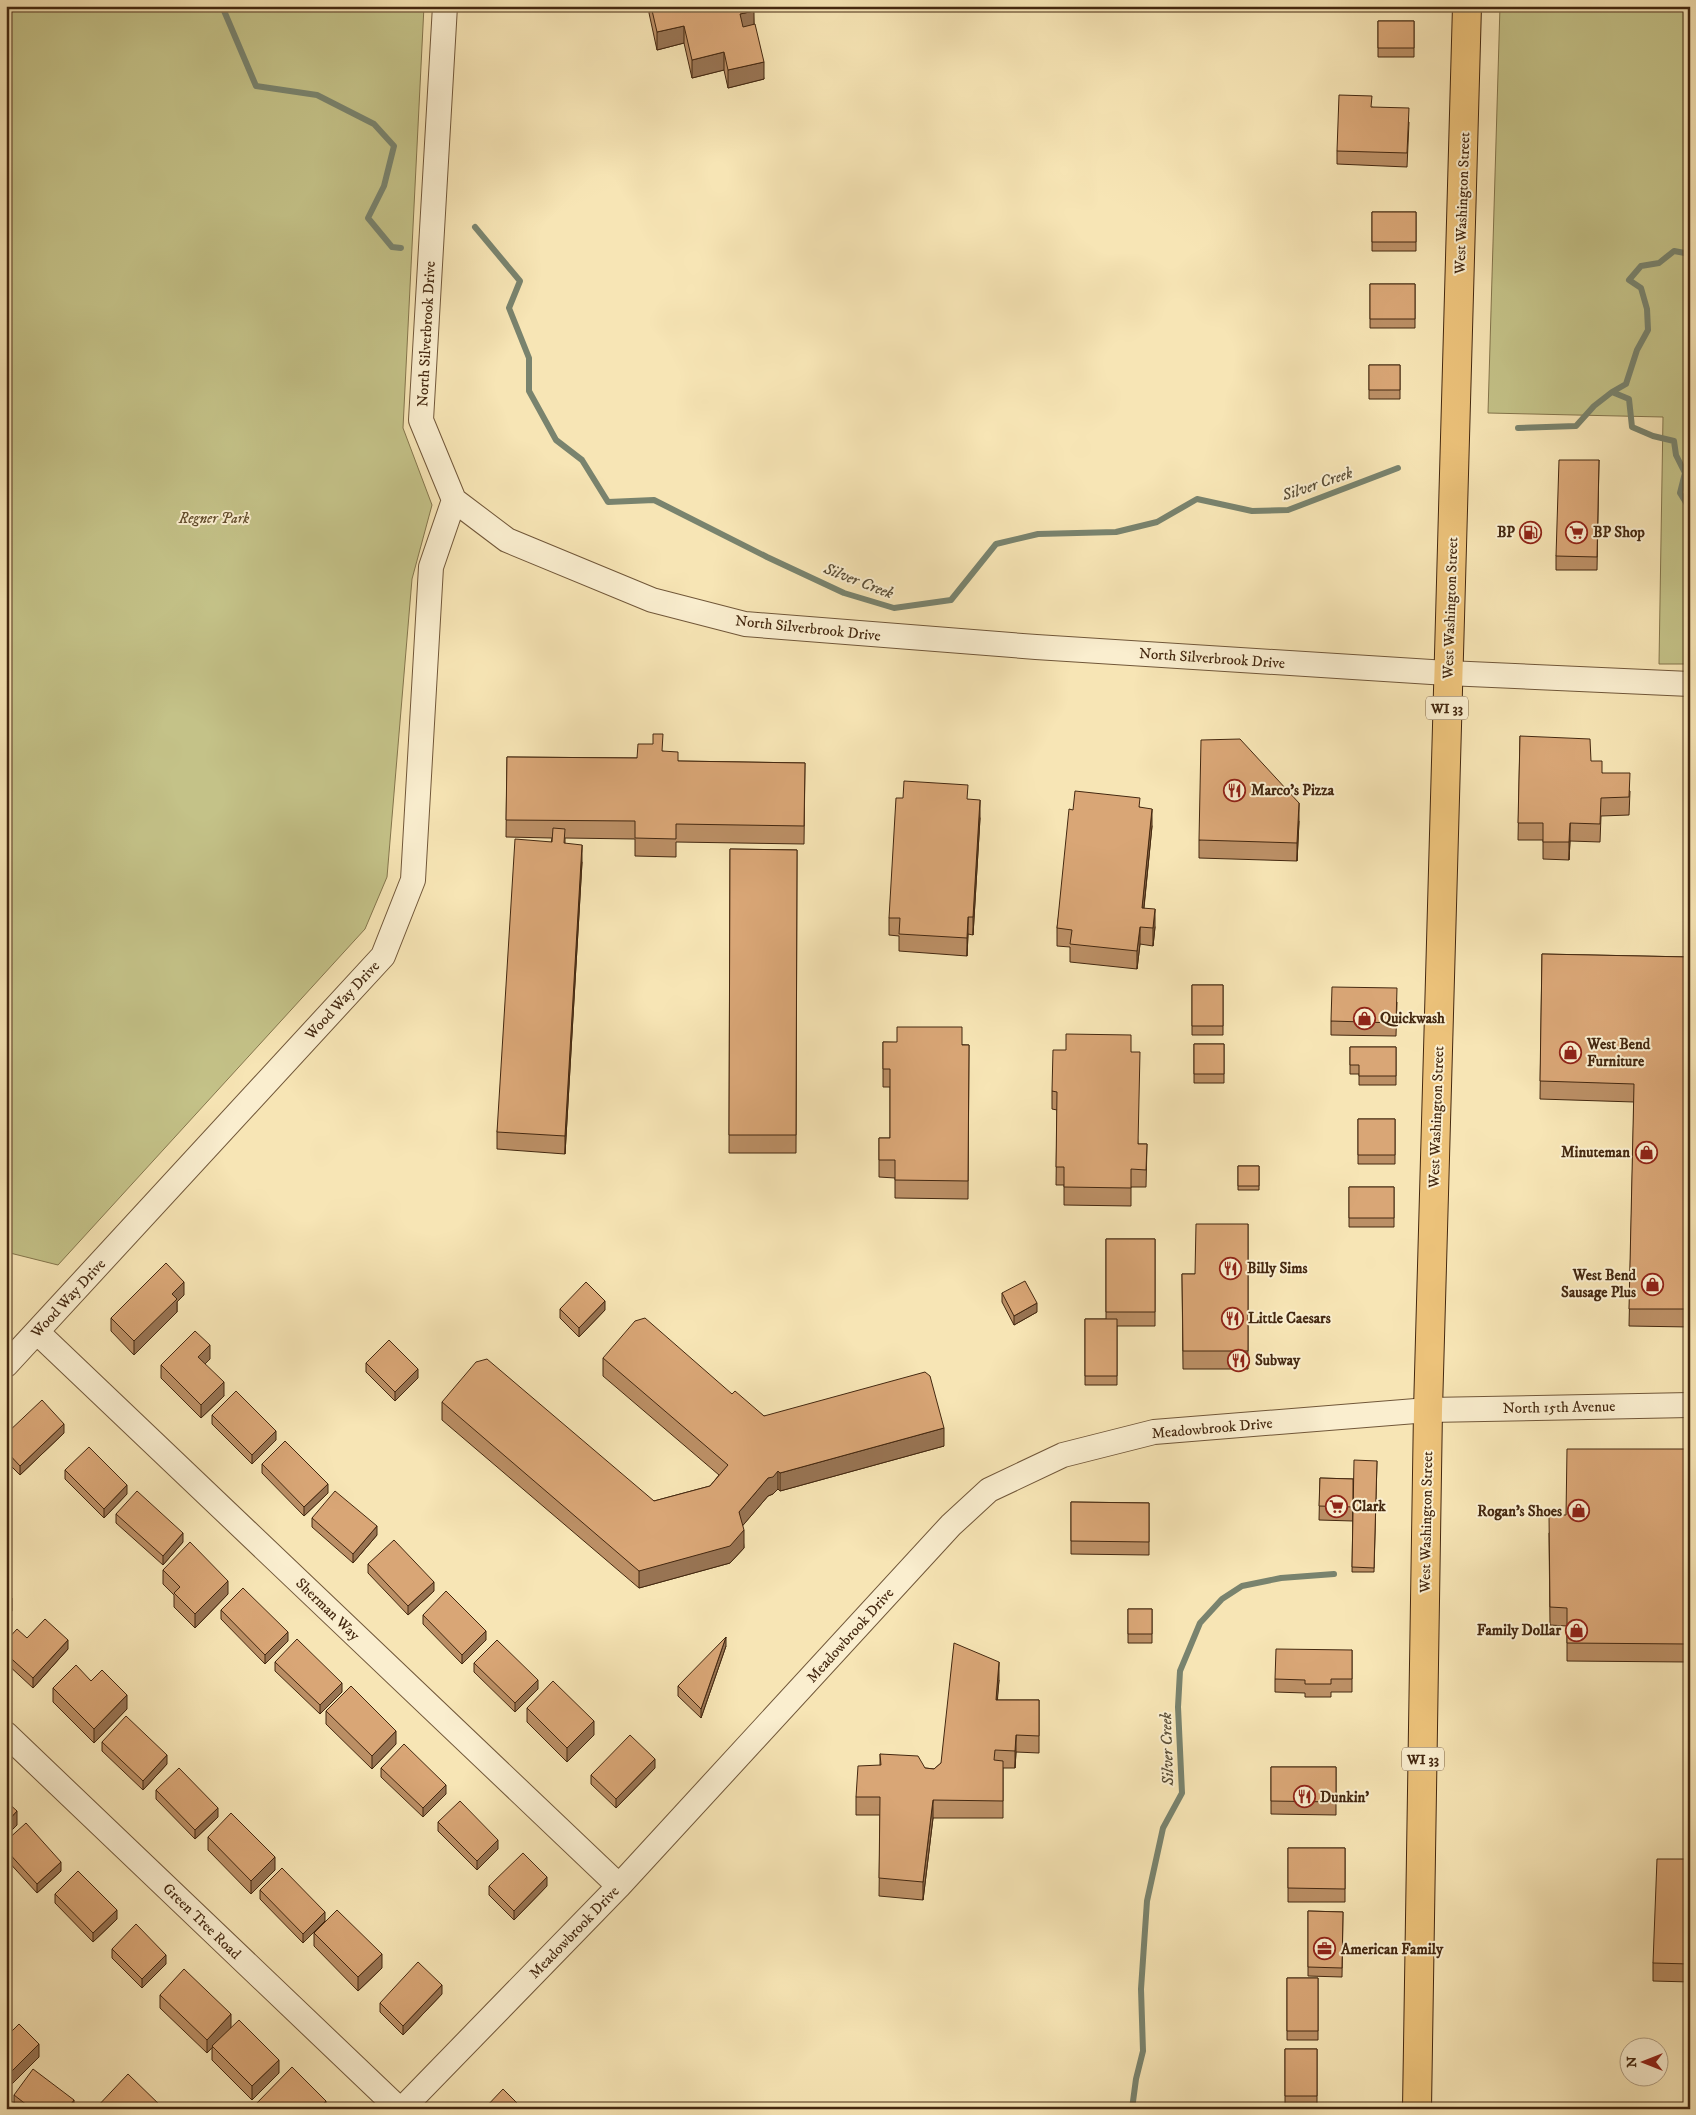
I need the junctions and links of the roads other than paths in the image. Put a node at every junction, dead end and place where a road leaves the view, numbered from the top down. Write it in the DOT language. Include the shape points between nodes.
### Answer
graph roads {
  1 [pos="445,6"];
  2 [pos="1467,6"];
  3 [pos="454,500"];
  4 [pos="1448,673"];
  5 [pos="1690,684"];
  6 [pos="38,1332"];
  7 [pos="6,1366"];
  8 [pos="1690,1405"];
  9 [pos="1428,1410"];
  10 [pos="6,1734"];
  11 [pos="619,1886"];
  12 [pos="400,2109"];
  13 [pos="1417,2109"];
  1 -- 3 [label="street, North Silverbrook Drive" via="421,420"];
  2 -- 4 [label="main road, West Washington Street / WI 33"];
  3 -- 4 [label="street, North Silverbrook Drive" via="507,540 652,600 745,624 961,642"];
  3 -- 6 [label="street, Wood Way Drive" via="431,567 413,880 383,956"];
  4 -- 5 [label="street, North Silverbrook Drive"];
  4 -- 9 [label="main road, West Washington Street / WI 33"];
  6 -- 7 [label="street, Wood Way Drive"];
  6 -- 11 [label="street, Sherman Way"];
  8 -- 9 [label="street, North 15th Avenue"];
  9 -- 11 [label="street, Meadowbrook Drive" via="1154,1432 1063,1455 989,1490 951,1525"];
  9 -- 13 [label="main road, West Washington Street / WI 33"];
  10 -- 12 [label="street, Green Tree Road"];
  11 -- 12 [label="street, Meadowbrook Drive"];
}
